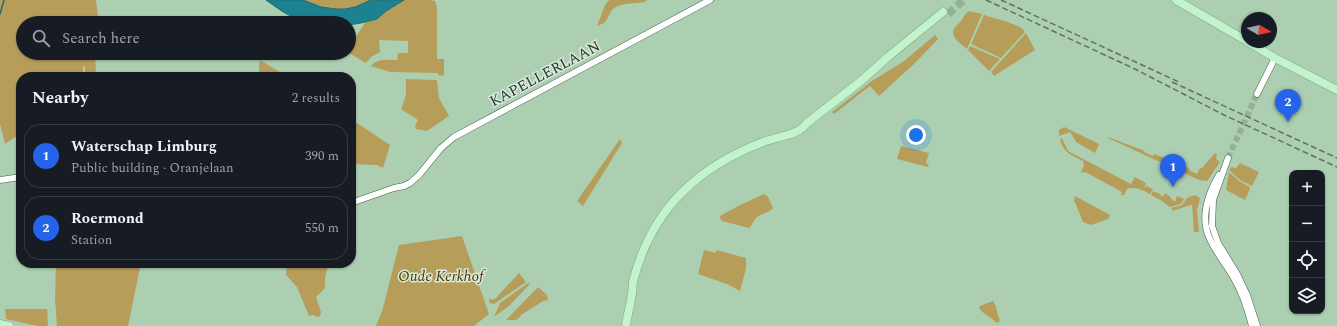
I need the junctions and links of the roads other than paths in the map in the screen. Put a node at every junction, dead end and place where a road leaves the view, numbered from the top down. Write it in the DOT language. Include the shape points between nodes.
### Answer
graph roads {
  1 [pos="710,0"];
  2 [pos="1176,0"];
  3 [pos="945,13"];
  4 [pos="1241,38"];
  5 [pos="1258,48"];
  6 [pos="1275,58"];
  7 [pos="1337,90"];
  8 [pos="1257,94"];
  9 [pos="1228,158"];
  10 [pos="1223,169"];
  11 [pos="16,178"];
  12 [pos="0,180"];
  13 [pos="356,201"];
  14 [pos="632,286"];
  15 [pos="0,324"];
  16 [pos="9,326"];
  17 [pos="621,326"];
  18 [pos="626,326"];
  19 [pos="1252,326"];
  20 [pos="1257,326"];
  1 -- 13 [label="street, KAPELLERLAAN" via="454,137 410,183"];
  2 -- 4 [label="main road"];
  3 -- 14 [label="main road" via="891,61 861,80 805,127 747,148 719,162 685,188 652,234 639,261"];
  5 -- 6 [label="main road"];
  6 -- 7 [label="main road"];
  6 -- 8 [label="street"];
  9 -- 10 [label="street"];
  10 -- 19 [label="street" via="1210,192 1205,213 1208,236 1240,290"];
  10 -- 20 [label="street" via="1213,200 1212,226 1218,243 1247,295"];
  11 -- 12 [label="street"];
  14 -- 17 [label="main road" via="628,291"];
  14 -- 18 [label="main road"];
  15 -- 16 [label="main road"];
}
